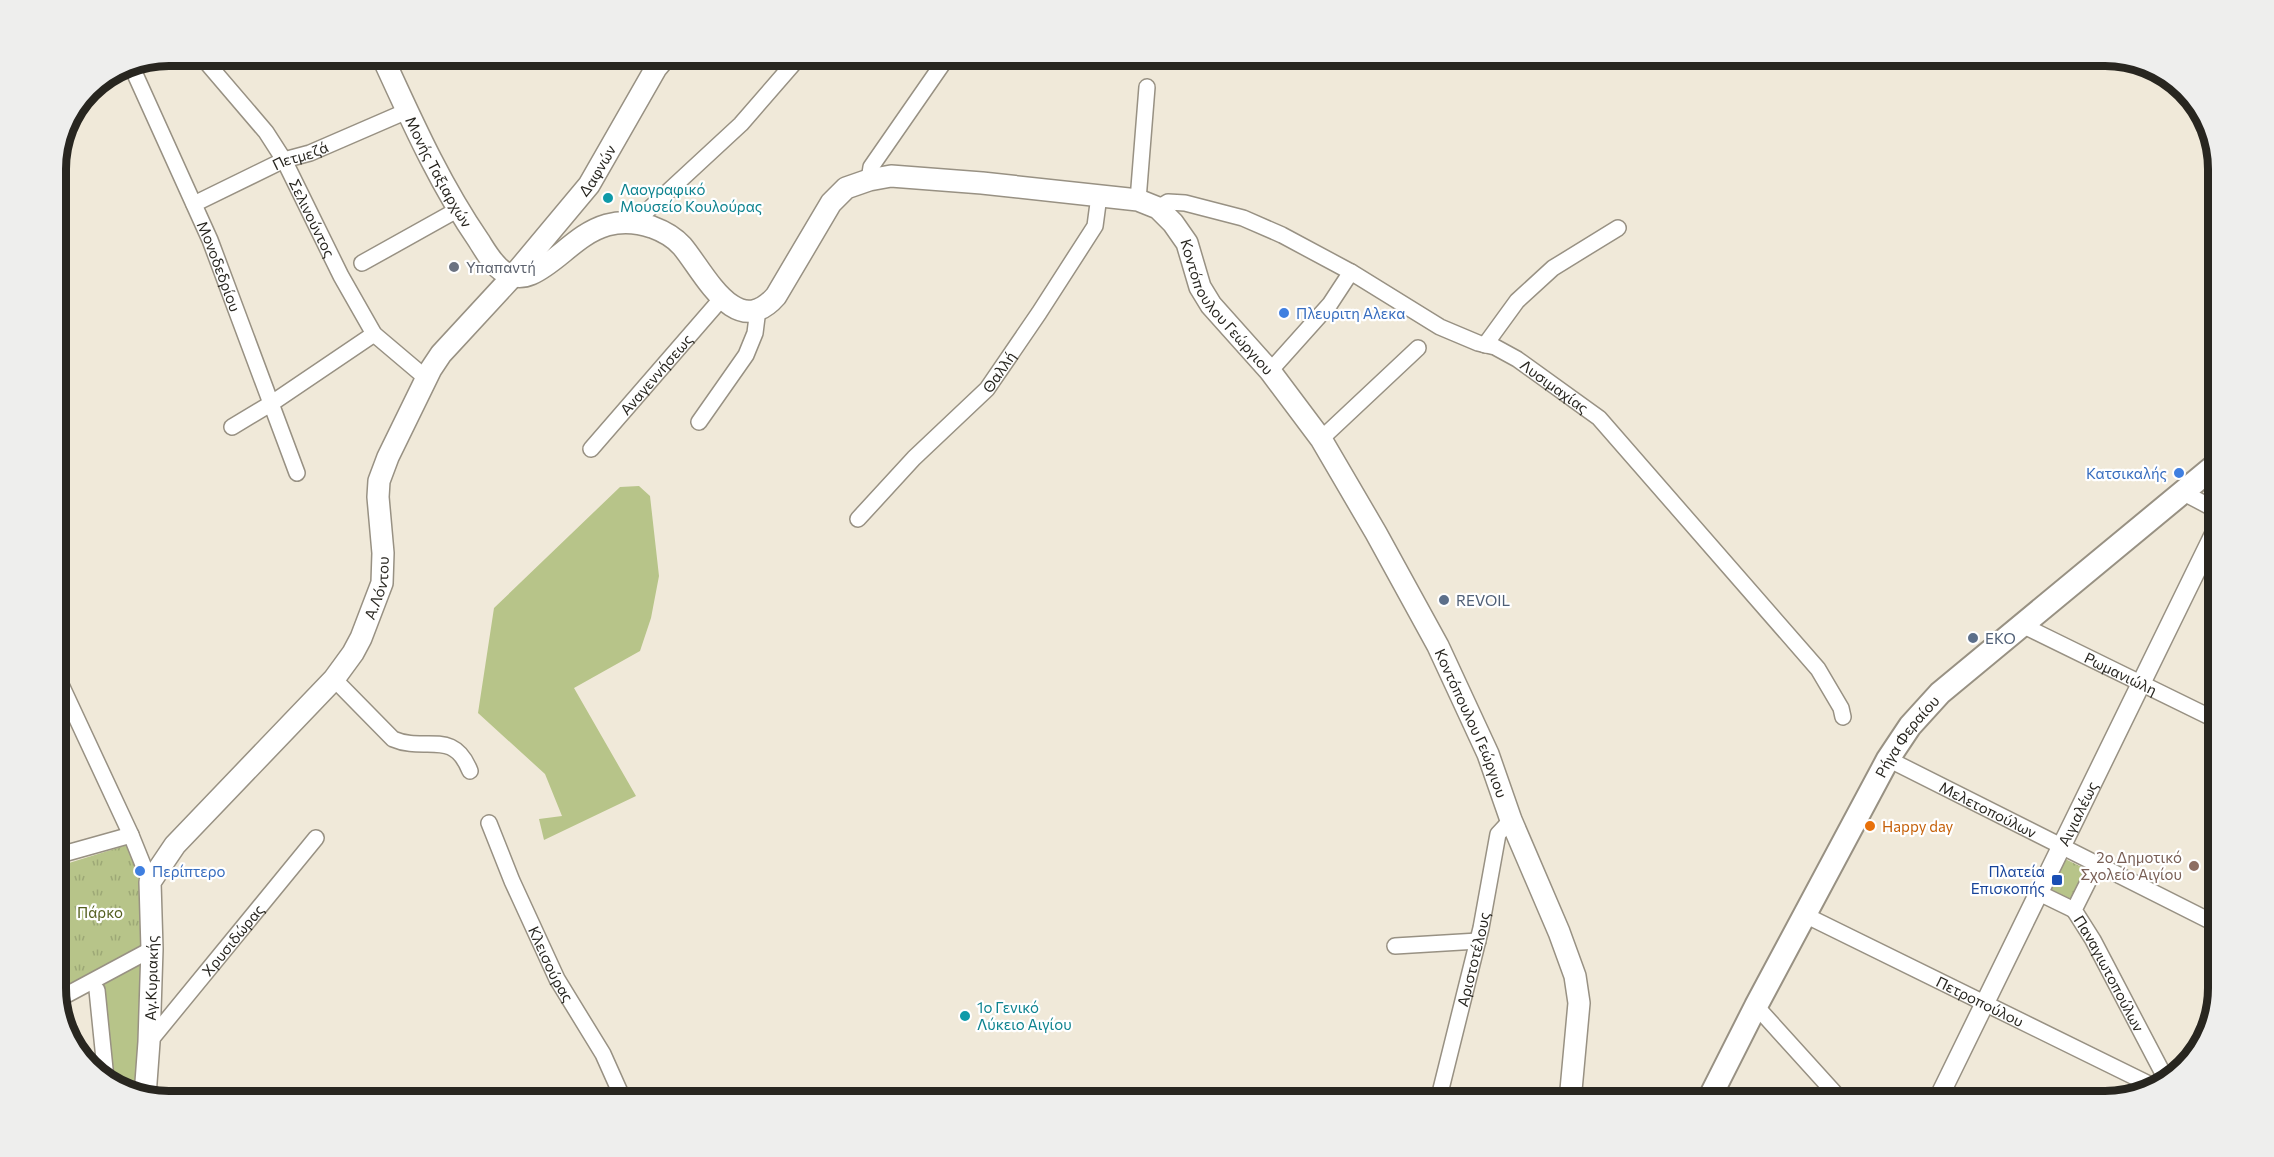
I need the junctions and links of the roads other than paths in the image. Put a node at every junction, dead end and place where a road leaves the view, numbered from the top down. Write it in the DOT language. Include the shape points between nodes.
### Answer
graph roads {
  1 [pos="210,66"];
  2 [pos="387,66"];
  3 [pos="658,66"];
  4 [pos="791,66"];
  5 [pos="941,66"];
  6 [pos="134,72"];
  7 [pos="1147,87"];
  8 [pos="407,111"];
  9 [pos="284,160"];
  10 [pos="869,180"];
  11 [pos="1099,196"];
  12 [pos="1138,200"];
  13 [pos="194,204"];
  14 [pos="1158,208"];
  15 [pos="457,210"];
  16 [pos="634,223"];
  17 [pos="1618,228"];
  18 [pos="362,263"];
  19 [pos="1351,272"];
  20 [pos="513,276"];
  21 [pos="722,298"];
  22 [pos="758,309"];
  23 [pos="374,334"];
  24 [pos="1485,345"];
  25 [pos="1418,348"];
  26 [pos="1270,371"];
  27 [pos="426,378"];
  28 [pos="272,403"];
  29 [pos="699,422"];
  30 [pos="232,427"];
  31 [pos="1321,439"];
  32 [pos="591,449"];
  33 [pos="2208,472"];
  34 [pos="297,473"];
  35 [pos="2184,493"];
  36 [pos="2208,506"];
  37 [pos="858,519"];
  38 [pos="2208,547"];
  39 [pos="2022,625"];
  40 [pos="333,679"];
  41 [pos="2141,684"];
  42 [pos="66,695"];
  43 [pos="2208,716"];
  44 [pos="1844,717"];
  45 [pos="1888,759"];
  46 [pos="470,771"];
  47 [pos="1511,820"];
  48 [pos="489,823"];
  49 [pos="131,835"];
  50 [pos="316,838"];
  51 [pos="2062,847"];
  52 [pos="66,853"];
  53 [pos="2097,864"];
  54 [pos="150,882"];
  55 [pos="2039,893"];
  56 [pos="2074,910"];
  57 [pos="1805,915"];
  58 [pos="2208,920"];
  59 [pos="1478,941"];
  60 [pos="1395,946"];
  61 [pos="152,949"];
  62 [pos="97,990"];
  63 [pos="66,995"];
  64 [pos="1985,1004"];
  65 [pos="1756,1006"];
  66 [pos="149,1042"];
  67 [pos="105,1069"];
  68 [pos="2163,1073"];
  69 [pos="2146,1083"];
  70 [pos="145,1088"];
  71 [pos="617,1091"];
  72 [pos="1440,1091"];
  73 [pos="1571,1091"];
  74 [pos="1713,1091"];
  75 [pos="1833,1091"];
  76 [pos="1942,1091"];
  1 -- 9 [label="street, Σελινούντος" via="266,132"];
  2 -- 8 [label="main road, Μονής Ταξιαρχών"];
  3 -- 20 [label="main road, Δαφνών" via="589,185"];
  4 -- 16 [label="street" via="741,124"];
  5 -- 10 [label="street" via="871,167"];
  6 -- 13 [label="street, Μονοδεδρίου"];
  7 -- 12 [label="street"];
  8 -- 9 [label="street, Πετμεζά" via="310,153"];
  8 -- 15 [label="main road, Μονής Ταξιαρχών"];
  9 -- 13 [label="street, Πετμεζά"];
  9 -- 23 [label="street, Σελινούντος"];
  10 -- 11 [label="main road, Κοντόπουλου Γεώργιου" via="891,176"];
  10 -- 22 [label="main road, Κοντόπουλου Γεώργιου" via="846,188 831,203 776,296"];
  11 -- 12 [label="main road, Κοντόπουλου Γεώργιου"];
  11 -- 37 [label="street, Θαλλή" via="1095,226 987,389"];
  12 -- 14 [label="main road, Κοντόπουλου Γεώργιου"];
  13 -- 28 [label="street, Μονοδεδρίου"];
  14 -- 19 [label="street, Λυσιμαχίας" via="1168,202 1185,203 1243,218"];
  14 -- 26 [label="main road, Κοντόπουλου Γεώργιου" via="1187,243 1200,287 1211,305"];
  15 -- 18 [label="street"];
  15 -- 20 [label="main road, Μονής Ταξιαρχών" via="496,266"];
  16 -- 20 [label="main road" via="600,228 533,273"];
  16 -- 21 [label="main road" via="677,241"];
  17 -- 24 [label="street" via="1553,268 1517,301"];
  19 -- 24 [label="street, Λυσιμαχίας" via="1440,327"];
  19 -- 26 [label="street" via="1330,304"];
  20 -- 27 [label="main road, Α.Λόντου" via="441,354"];
  21 -- 22 [label="main road" via="738,309"];
  21 -- 32 [label="street, Αναγεννήσεως"];
  22 -- 29 [label="street" via="756,333 746,355"];
  23 -- 27 [label="street, Σελινούντος"];
  23 -- 28 [label="street"];
  24 -- 44 [label="street, Λυσιμαχίας" via="1517,359 1599,418 1818,669"];
  25 -- 31 [label="street"];
  26 -- 31 [label="main road, Κοντόπουλου Γεώργιου"];
  27 -- 40 [label="main road, Α.Λόντου" via="379,481 382,583 357,645"];
  28 -- 30 [label="street"];
  28 -- 34 [label="street, Μονοδεδρίου"];
  31 -- 47 [label="main road, Κοντόπουλου Γεώργιου" via="1438,646 1488,754"];
  33 -- 35 [label="main road, Ρήγα Φεραίου"];
  35 -- 36 [label="street"];
  35 -- 39 [label="main road, Ρήγα Φεραίου"];
  38 -- 41 [label="street, Αιγιαλέως"];
  39 -- 41 [label="street, Ρωμανιώλη"];
  39 -- 45 [label="main road, Ρήγα Φεραίου" via="1940,693 1910,726"];
  40 -- 46 [label="street" via="393,739 452,747 465,758"];
  40 -- 54 [label="main road, Α.Λόντου" via="175,845"];
  41 -- 43 [label="street, Ρωμανιώλη"];
  41 -- 51 [label="street, Αιγιαλέως"];
  42 -- 49 [label="street"];
  45 -- 51 [label="street, Μελετοπούλων"];
  45 -- 57 [label="main road, Ρήγα Φεραίου"];
  47 -- 59 [label="street, Αριστοτέλους" via="1498,834"];
  47 -- 73 [label="main road, Κοντόπουλου Γεώργιου" via="1578,986"];
  48 -- 71 [label="street, Κλεισούρας" via="557,979 603,1054"];
  49 -- 52 [label="street"];
  49 -- 54 [label="street"];
  50 -- 66 [label="street, Χρυσιδώρας"];
  51 -- 53 [label="street, Μελετοπούλων"];
  51 -- 55 [label="street, Αιγιαλέως"];
  53 -- 56 [label="street, Παναγιωτοπούλων"];
  53 -- 58 [label="street, Μελετοπούλων"];
  54 -- 61 [label="main road, Αγ.Κυριακής"];
  55 -- 56 [label="street"];
  55 -- 64 [label="street, Αιγιαλέως"];
  56 -- 68 [label="street, Παναγιωτοπούλων"];
  57 -- 64 [label="street, Πετροπούλου"];
  57 -- 65 [label="main road, Ρήγα Φεραίου"];
  59 -- 60 [label="street"];
  59 -- 72 [label="street, Αριστοτέλους"];
  61 -- 63 [label="street"];
  61 -- 66 [label="main road, Αγ.Κυριακής"];
  62 -- 67 [label="street"];
  64 -- 69 [label="street, Πετροπούλου"];
  64 -- 76 [label="street, Αιγιαλέως"];
  65 -- 74 [label="main road, Ρήγα Φεραίου"];
  65 -- 75 [label="street"];
  66 -- 70 [label="main road, Αγ.Κυριακής"];
}
